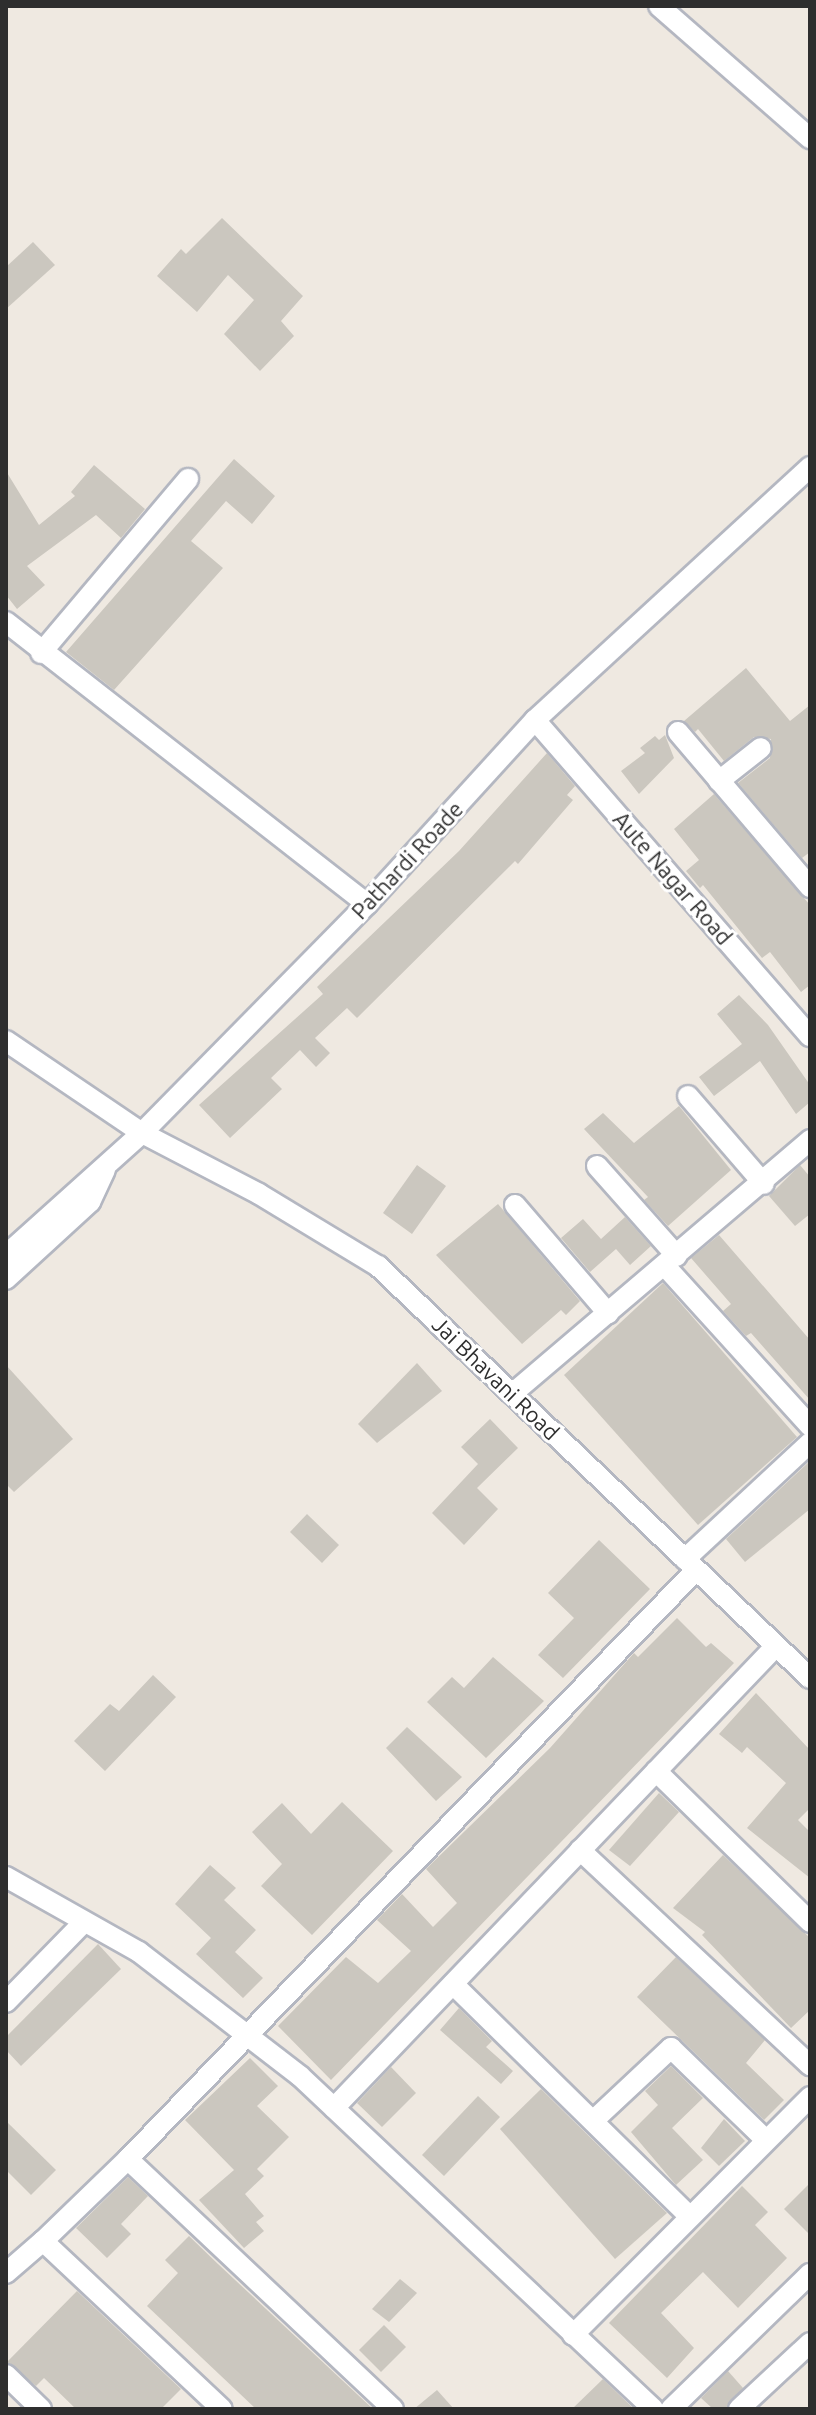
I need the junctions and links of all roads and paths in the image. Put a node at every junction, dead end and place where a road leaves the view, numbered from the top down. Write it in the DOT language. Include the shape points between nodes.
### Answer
graph roads {
  1 [pos="659,6"];
  2 [pos="810,138"];
  3 [pos="810,467"];
  4 [pos="188,479"];
  5 [pos="6,622"];
  6 [pos="41,653"];
  7 [pos="535,720"];
  8 [pos="678,732"];
  9 [pos="761,748"];
  10 [pos="719,781"];
  11 [pos="810,887"];
  12 [pos="367,904"];
  13 [pos="806,1024"];
  14 [pos="6,1041"];
  15 [pos="688,1096"];
  16 [pos="142,1133"];
  17 [pos="809,1144"];
  18 [pos="597,1166"];
  19 [pos="105,1170"];
  20 [pos="764,1184"];
  21 [pos="515,1205"];
  22 [pos="6,1255"];
  23 [pos="671,1261"];
  24 [pos="6,1279"];
  25 [pos="608,1313"];
  26 [pos="512,1394"];
  27 [pos="810,1426"];
  28 [pos="810,1443"];
  29 [pos="691,1564"];
  30 [pos="776,1646"];
  31 [pos="810,1678"];
  32 [pos="656,1771"];
  33 [pos="580,1850"];
  34 [pos="6,1877"];
  35 [pos="84,1922"];
  36 [pos="810,1922"];
  37 [pos="453,1984"];
  38 [pos="6,2002"];
  39 [pos="250,2037"];
  40 [pos="810,2065"];
  41 [pos="810,2097"];
  42 [pos="334,2108"];
  43 [pos="593,2121"];
  44 [pos="766,2140"];
  45 [pos="128,2159"];
  46 [pos="690,2217"];
  47 [pos="43,2241"];
  48 [pos="10,2263"];
  49 [pos="810,2274"];
  50 [pos="573,2335"];
  51 [pos="810,2343"];
  52 [pos="6,2375"];
  53 [pos="41,2409"];
  54 [pos="222,2409"];
  55 [pos="393,2409"];
  56 [pos="653,2409"];
  57 [pos="671,2409"];
  58 [pos="739,2409"];
  1 -- 2 [label="street"];
  3 -- 7 [label="street, Pathardi Roade"];
  4 -- 6 [label="street"];
  5 -- 6 [label="street"];
  6 -- 12 [label="street"];
  7 -- 12 [label="street, Pathardi Roade"];
  7 -- 13 [label="street, Aute Nagar Road"];
  8 -- 10 [label="street"];
  9 -- 10 [label="street"];
  10 -- 11 [label="street"];
  12 -- 16 [label="street, Pathardi Roade"];
  14 -- 16 [label="street, Jai Bhavani Road"];
  15 -- 20 [label="street"];
  16 -- 19 [label="street, Pathardi Roade"];
  16 -- 26 [label="street, Jai Bhavani Road" via="259,1194 378,1266"];
  17 -- 20 [label="street"];
  18 -- 23 [label="street"];
  19 -- 22 [label="street, Pathardi Roade" via="76,1189"];
  19 -- 24 [label="street" via="90,1202"];
  20 -- 23 [label="street"];
  21 -- 25 [label="street"];
  23 -- 25 [label="street"];
  23 -- 27 [label="street"];
  25 -- 26 [label="street"];
  26 -- 29 [label="street, Jai Bhavani Road"];
  28 -- 29 [label="street"];
  29 -- 30 [label="street, Jai Bhavani Road"];
  29 -- 39 [label="street"];
  30 -- 31 [label="street, Jai Bhavani Road"];
  30 -- 32 [label="street"];
  32 -- 33 [label="street"];
  32 -- 36 [label="street"];
  33 -- 37 [label="street"];
  33 -- 40 [label="street"];
  34 -- 35 [label="street"];
  35 -- 38 [label="street"];
  35 -- 39 [label="street" via="139,1952"];
  37 -- 42 [label="street"];
  37 -- 43 [label="street"];
  39 -- 42 [label="street"];
  39 -- 45 [label="street"];
  41 -- 44 [label="street"];
  42 -- 50 [label="street"];
  43 -- 44 [label="street" via="671,2048"];
  43 -- 46 [label="street"];
  44 -- 46 [label="street"];
  45 -- 47 [label="street"];
  45 -- 55 [label="street"];
  46 -- 50 [label="street"];
  47 -- 48 [label="street"];
  47 -- 54 [label="street"];
  49 -- 57 [label="street"];
  50 -- 56 [label="street"];
  51 -- 58 [label="street"];
  52 -- 53 [label="street"];
}
